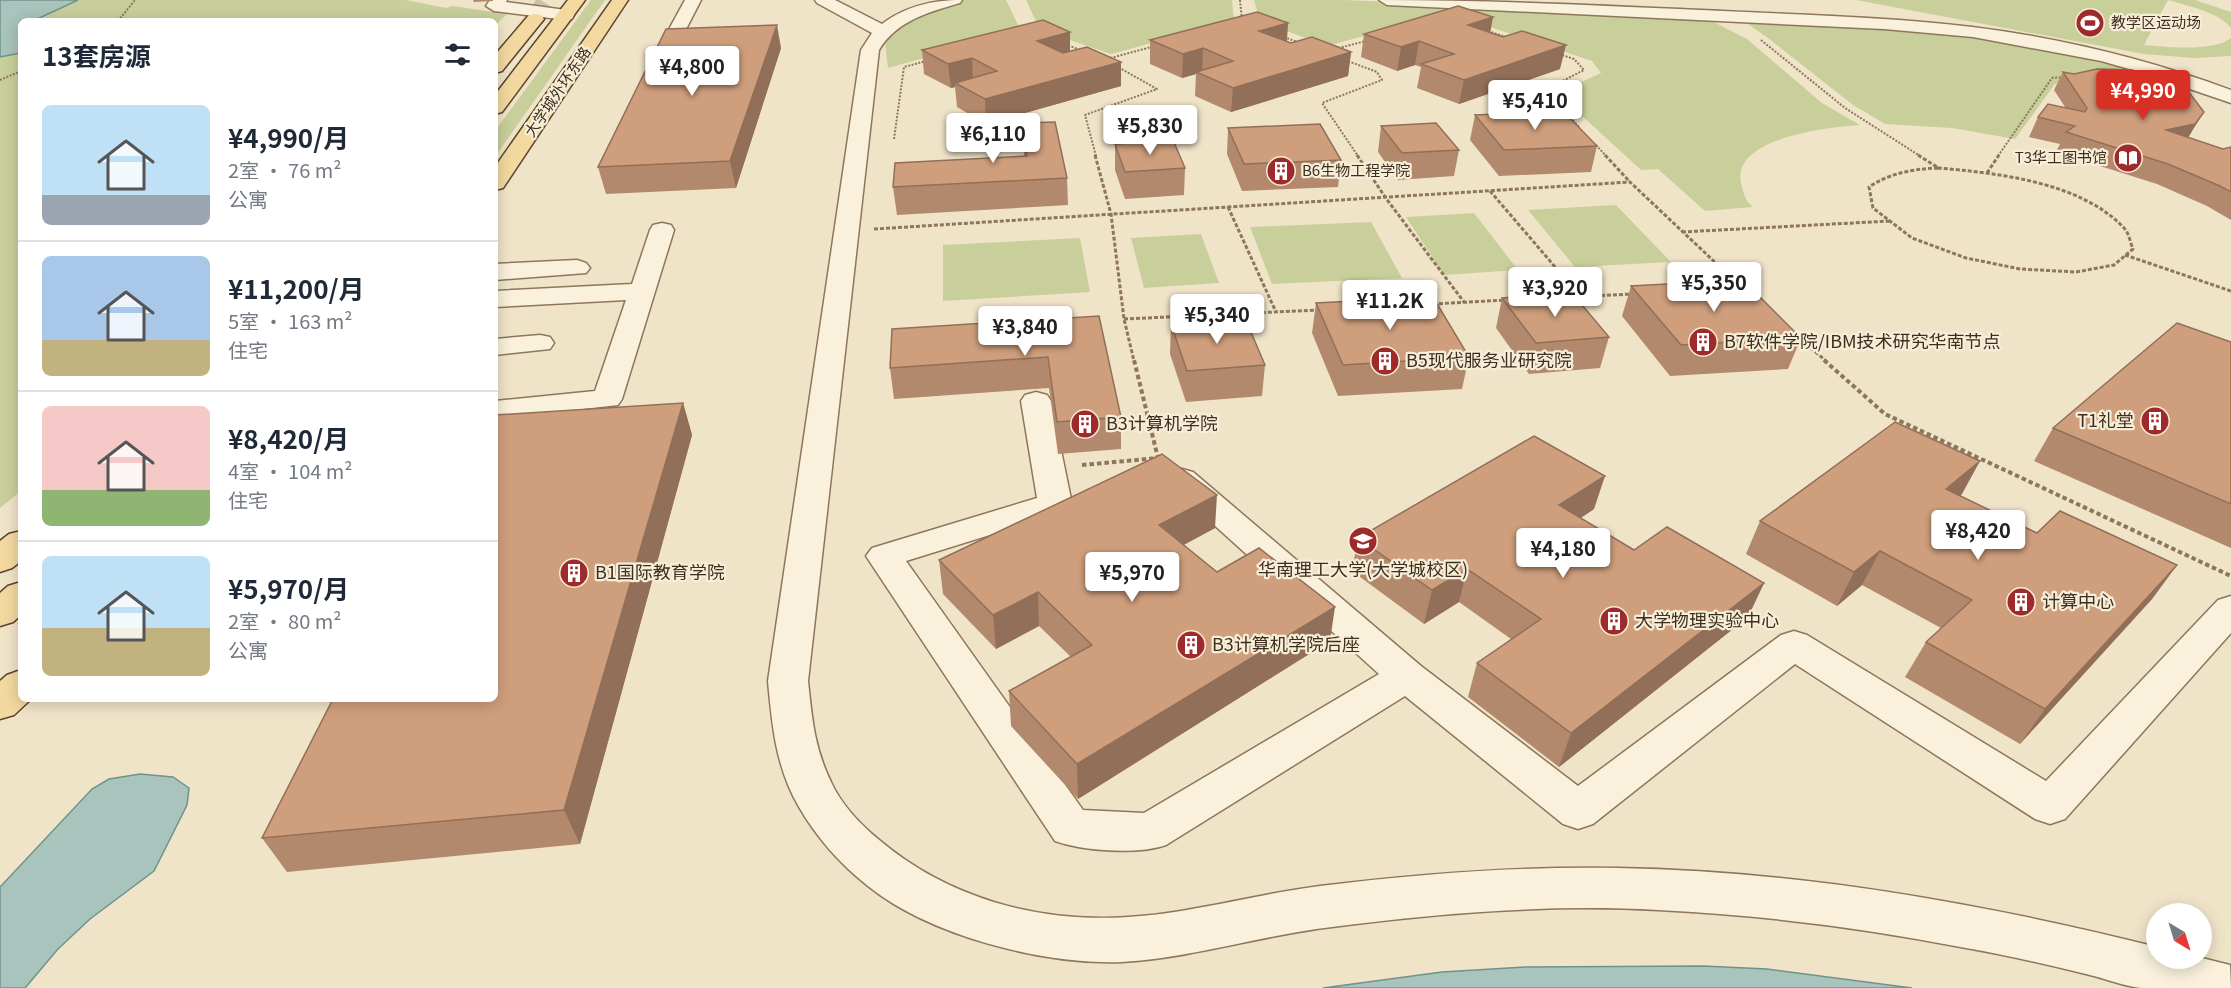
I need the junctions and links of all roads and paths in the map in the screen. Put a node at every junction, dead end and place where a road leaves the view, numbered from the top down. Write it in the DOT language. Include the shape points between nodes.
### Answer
graph roads {
  1 [pos="135,0"];
  2 [pos="499,0"];
  3 [pos="620,0"];
  4 [pos="693,0"];
  5 [pos="823,0"];
  6 [pos="954,0"];
  7 [pos="1240,0"];
  8 [pos="1387,0"];
  9 [pos="1699,0"];
  10 [pos="572,7"];
  11 [pos="1721,16"];
  12 [pos="120,18"];
  13 [pos="535,19"];
  14 [pos="1242,22"];
  15 [pos="1480,28"];
  16 [pos="883,32"];
  17 [pos="676,33"];
  18 [pos="1755,36"];
  19 [pos="1284,37"];
  20 [pos="1511,38"];
  21 [pos="1370,39"];
  22 [pos="1064,44"];
  23 [pos="1162,44"];
  24 [pos="1304,44"];
  25 [pos="1084,52"];
  26 [pos="1325,52"];
  27 [pos="1553,52"];
  28 [pos="1335,56"];
  29 [pos="936,58"];
  30 [pos="498,63"];
  31 [pos="18,72"];
  32 [pos="2064,77"];
  33 [pos="0,80"];
  34 [pos="2231,98"];
  35 [pos="498,104"];
  36 [pos="1584,132"];
  37 [pos="894,139"];
  38 [pos="1592,140"];
  39 [pos="1938,168"];
  40 [pos="1986,173"];
  41 [pos="498,179"];
  42 [pos="1630,182"];
  43 [pos="1490,191"];
  44 [pos="1384,197"];
  45 [pos="1228,207"];
  46 [pos="1111,214"];
  47 [pos="1890,221"];
  48 [pos="870,229"];
  49 [pos="662,230"];
  50 [pos="1682,232"];
  51 [pos="2125,255"];
  52 [pos="577,268"];
  53 [pos="498,272"];
  54 [pos="1731,289"];
  55 [pos="642,291"];
  56 [pos="2231,291"];
  57 [pos="1638,293"];
  58 [pos="1580,296"];
  59 [pos="1568,297"];
  60 [pos="498,299"];
  61 [pos="1510,300"];
  62 [pos="1464,302"];
  63 [pos="1429,304"];
  64 [pos="1323,309"];
  65 [pos="1276,312"];
  66 [pos="1124,319"];
  67 [pos="1796,335"];
  68 [pos="540,343"];
  69 [pos="498,347"];
  70 [pos="1036,401"];
  71 [pos="498,410"];
  72 [pos="1158,458"];
  73 [pos="1049,468"];
  74 [pos="18,545"];
  75 [pos="0,560"];
  76 [pos="2231,576"];
  77 [pos="18,598"];
  78 [pos="2231,609"];
  79 [pos="0,613"];
  80 [pos="1407,675"];
  81 [pos="18,688"];
  82 [pos="0,704"];
  83 [pos="2230,988"];
  1 -- 12 [label="path"];
  2 -- 10 [label="lane" via="494,6"];
  3 -- 41 [label="main road, 大学城外环东路"];
  4 -- 17 [label="lane"];
  5 -- 16 [label="lane"];
  6 -- 16 [label="lane" via="906,17"];
  7 -- 14 [label="path"];
  8 -- 11 [label="lane"];
  9 -- 11 [label="lane"];
  10 -- 35 [label="main road"];
  11 -- 34 [label="lane" via="1918,26 1998,36 2126,63"];
  13 -- 30 [label="main road"];
  15 -- 20 [label="path"];
  16 -- 83 [label="lane" via="869,57 788,699 791,734 809,789 840,835 864,858 929,901 977,921 1059,938 1151,938 1263,915 1412,896 1650,889 1744,896 1920,918 2091,953"];
  18 -- 39 [label="path" via="1845,108"];
  19 -- 24 [label="path"];
  21 -- 26 [label="path"];
  22 -- 25 [label="path"];
  23 -- 46 [label="path" via="1105,60 1157,90 1084,115"];
  27 -- 36 [label="path" via="1574,59 1584,70 1545,90"];
  28 -- 44 [label="path" via="1377,72 1382,80 1323,103"];
  29 -- 37 [label="path" via="904,67"];
  31 -- 33 [label="path"];
  32 -- 40 [label="path" via="2052,78"];
  38 -- 42 [label="path"];
  39 -- 40 [label="path"];
  39 -- 47 [label="path" via="1882,177 1869,187 1873,208"];
  40 -- 51 [label="path" via="2019,178 2102,210 2126,229 2133,249"];
  42 -- 43 [label="path"];
  42 -- 50 [label="path"];
  43 -- 44 [label="path"];
  43 -- 58 [label="path"];
  44 -- 45 [label="path"];
  44 -- 62 [label="path"];
  45 -- 46 [label="path"];
  45 -- 65 [label="path"];
  46 -- 48 [label="path"];
  46 -- 66 [label="path"];
  47 -- 50 [label="path"];
  47 -- 51 [label="path" via="1912,237 1966,258 2020,269 2076,272 2114,266"];
  49 -- 55 [label="lane"];
  50 -- 54 [label="path" via="1743,288"];
  51 -- 56 [label="path"];
  52 -- 53 [label="lane"];
  55 -- 60 [label="lane"];
  55 -- 71 [label="lane" via="607,399"];
  57 -- 58 [label="path"];
  58 -- 59 [label="path"];
  61 -- 62 [label="path"];
  62 -- 63 [label="path"];
  64 -- 65 [label="path"];
  65 -- 66 [label="path"];
  66 -- 72 [label="path"];
  67 -- 76 [label="path" via="1885,414"];
  68 -- 69 [label="lane"];
  70 -- 73 [label="lane"];
  72 -- 73 [label="path"];
  72 -- 80 [label="lane"];
  73 -- 80 [label="lane" via="1055,504 884,556 1071,828 1150,832"];
  74 -- 75 [label="main road"];
  77 -- 79 [label="main road"];
  78 -- 80 [label="lane" via="2050,806 1794,645 1578,811"];
  81 -- 82 [label="main road"];
}
